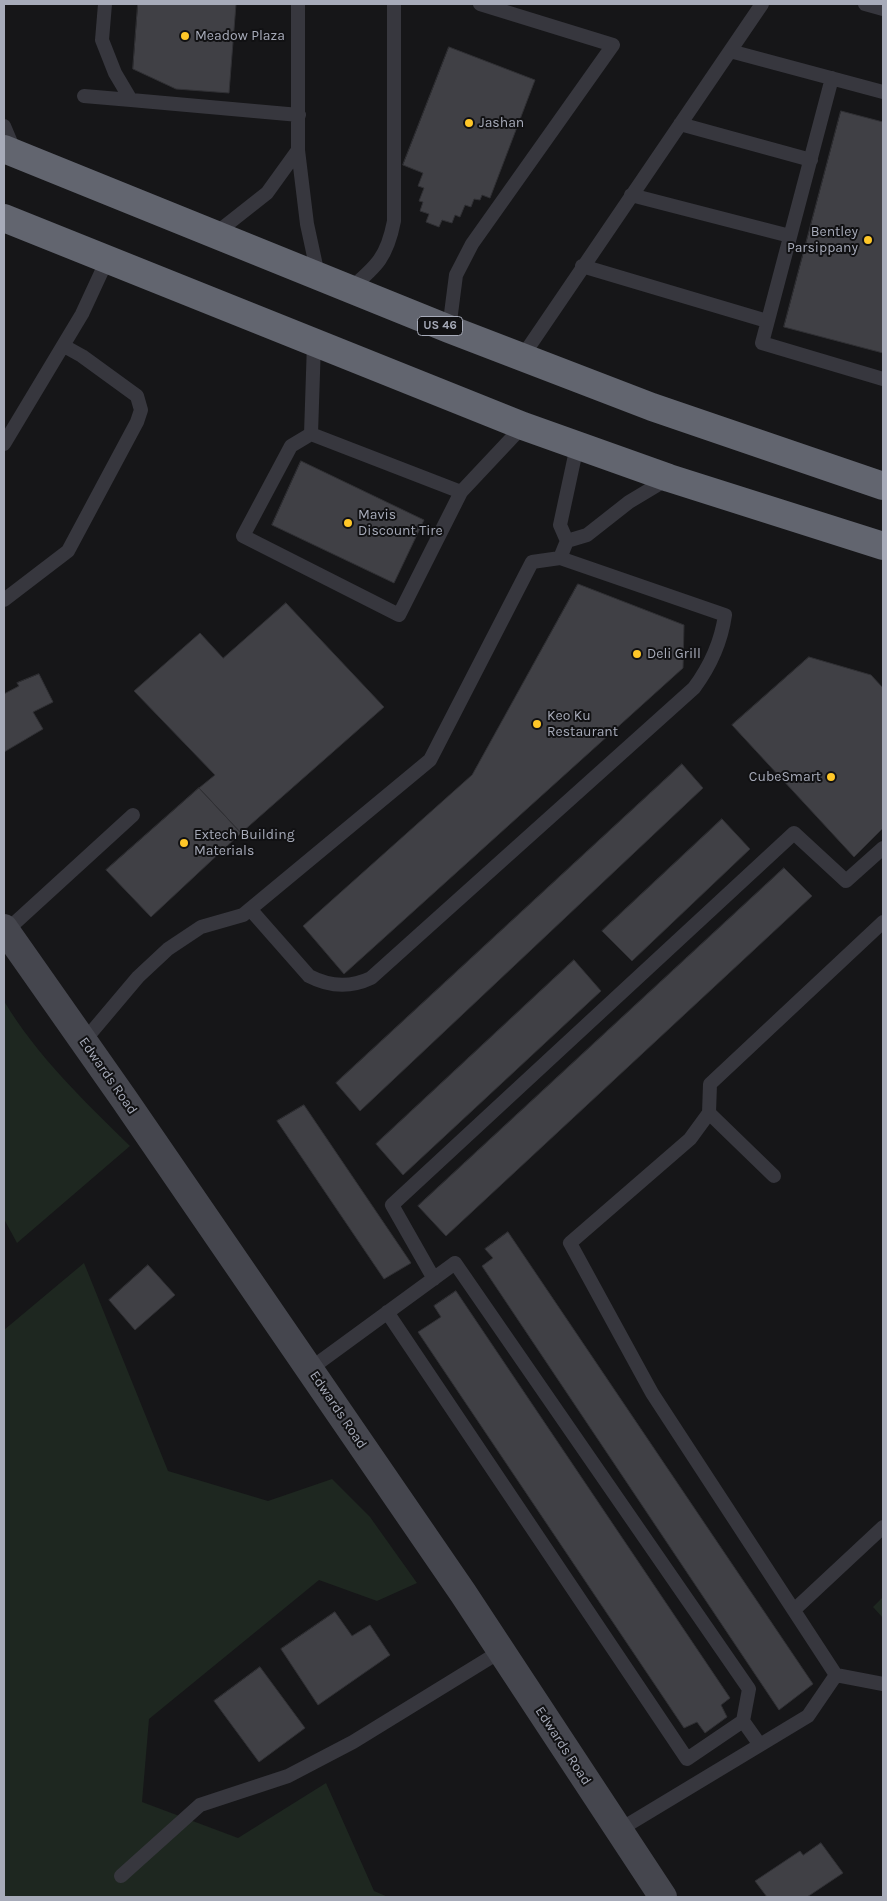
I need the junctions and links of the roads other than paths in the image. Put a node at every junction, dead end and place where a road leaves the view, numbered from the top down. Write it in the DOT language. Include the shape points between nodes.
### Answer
graph roads {
  1 [pos="105,4"];
  2 [pos="298,4"];
  3 [pos="394,4"];
  4 [pos="480,4"];
  5 [pos="762,4"];
  6 [pos="865,4"];
  7 [pos="883,8"];
  8 [pos="730,50"];
  9 [pos="832,78"];
  10 [pos="883,92"];
  11 [pos="84,96"];
  12 [pos="131,100"];
  13 [pos="299,115"];
  14 [pos="680,124"];
  15 [pos="4,126"];
  16 [pos="298,150"];
  17 [pos="10,152"];
  18 [pos="811,160"];
  19 [pos="631,195"];
  20 [pos="4,218"];
  21 [pos="215,234"];
  22 [pos="790,236"];
  23 [pos="107,260"];
  24 [pos="582,266"];
  25 [pos="318,276"];
  26 [pos="350,289"];
  27 [pos="767,321"];
  28 [pos="449,329"];
  29 [pos="314,343"];
  30 [pos="64,346"];
  31 [pos="522,357"];
  32 [pos="883,379"];
  33 [pos="523,426"];
  34 [pos="311,434"];
  35 [pos="4,444"];
  36 [pos="576,446"];
  37 [pos="669,478"];
  38 [pos="883,486"];
  39 [pos="461,492"];
  40 [pos="567,541"];
  41 [pos="883,546"];
  42 [pos="560,558"];
  43 [pos="4,600"];
  44 [pos="133,815"];
  45 [pos="883,848"];
  46 [pos="250,909"];
  47 [pos="883,922"];
  48 [pos="5,930"];
  49 [pos="84,1041"];
  50 [pos="709,1113"];
  51 [pos="774,1176"];
  52 [pos="434,1279"];
  53 [pos="387,1312"];
  54 [pos="310,1369"];
  55 [pos="883,1527"];
  56 [pos="794,1610"];
  57 [pos="501,1651"];
  58 [pos="836,1674"];
  59 [pos="883,1684"];
  60 [pos="743,1721"];
  61 [pos="760,1745"];
  62 [pos="619,1830"];
  63 [pos="121,1876"];
  64 [pos="662,1897"];
  1 -- 12 [label="lane" via="102,40 115,74"];
  2 -- 13 [label="lane"];
  3 -- 26 [label="lane" via="394,221 390,242 376,267"];
  4 -- 28 [label="lane" via="613,45 472,244 456,275"];
  5 -- 8 [label="lane"];
  6 -- 7 [label="lane"];
  8 -- 9 [label="lane"];
  8 -- 14 [label="lane"];
  9 -- 10 [label="lane"];
  9 -- 18 [label="lane"];
  11 -- 12 [label="lane"];
  12 -- 13 [label="lane"];
  13 -- 16 [label="lane"];
  14 -- 18 [label="lane"];
  14 -- 19 [label="lane"];
  15 -- 17 [label="lane"];
  16 -- 21 [label="lane" via="266,193"];
  16 -- 25 [label="lane" via="307,224"];
  17 -- 21 [label="highway, US 46"];
  18 -- 22 [label="lane"];
  19 -- 22 [label="lane"];
  19 -- 24 [label="lane"];
  20 -- 23 [label="highway"];
  21 -- 25 [label="highway, US 46"];
  22 -- 27 [label="lane"];
  23 -- 29 [label="highway"];
  23 -- 30 [label="lane"];
  24 -- 27 [label="lane"];
  24 -- 31 [label="lane"];
  25 -- 26 [label="highway, US 46"];
  26 -- 28 [label="highway, US 46"];
  27 -- 32 [label="lane" via="762,343"];
  28 -- 31 [label="highway, US 46"];
  29 -- 33 [label="highway"];
  29 -- 34 [label="lane"];
  30 -- 35 [label="lane"];
  30 -- 43 [label="lane" via="137,396 141,410 138,422 68,551"];
  31 -- 38 [label="highway, US 46" via="652,407"];
  33 -- 36 [label="highway"];
  33 -- 39 [label="lane"];
  34 -- 39 [label="lane"];
  34 -- 39 [label="lane" via="290,446 242,536 399,615"];
  36 -- 37 [label="highway"];
  36 -- 40 [label="lane" via="560,525"];
  37 -- 40 [label="lane" via="629,502 587,535"];
  37 -- 41 [label="highway"];
  40 -- 42 [label="lane"];
  42 -- 46 [label="lane" via="532,562 430,760"];
  42 -- 46 [label="lane" via="725,615 713,659 694,688 372,978 340,985 309,976"];
  44 -- 48 [label="lane"];
  45 -- 52 [label="lane" via="846,881 794,833 392,1205"];
  46 -- 49 [label="lane" via="244,915 201,927 183,937 138,977"];
  47 -- 50 [label="lane" via="710,1084"];
  48 -- 49 [label="street, Edwards Road"];
  49 -- 54 [label="street, Edwards Road"];
  50 -- 51 [label="lane"];
  50 -- 56 [label="lane" via="690,1139 570,1243 652,1393"];
  52 -- 53 [label="lane"];
  52 -- 60 [label="lane" via="455,1263 749,1689"];
  53 -- 54 [label="lane"];
  53 -- 60 [label="lane" via="688,1759"];
  54 -- 57 [label="street, Edwards Road"];
  55 -- 56 [label="lane"];
  56 -- 58 [label="lane"];
  57 -- 62 [label="street, Edwards Road"];
  57 -- 63 [label="lane" via="353,1742 288,1776 200,1805"];
  58 -- 59 [label="lane"];
  58 -- 61 [label="lane" via="808,1716"];
  60 -- 61 [label="lane"];
  61 -- 62 [label="lane"];
  62 -- 64 [label="street, Edwards Road"];
}
